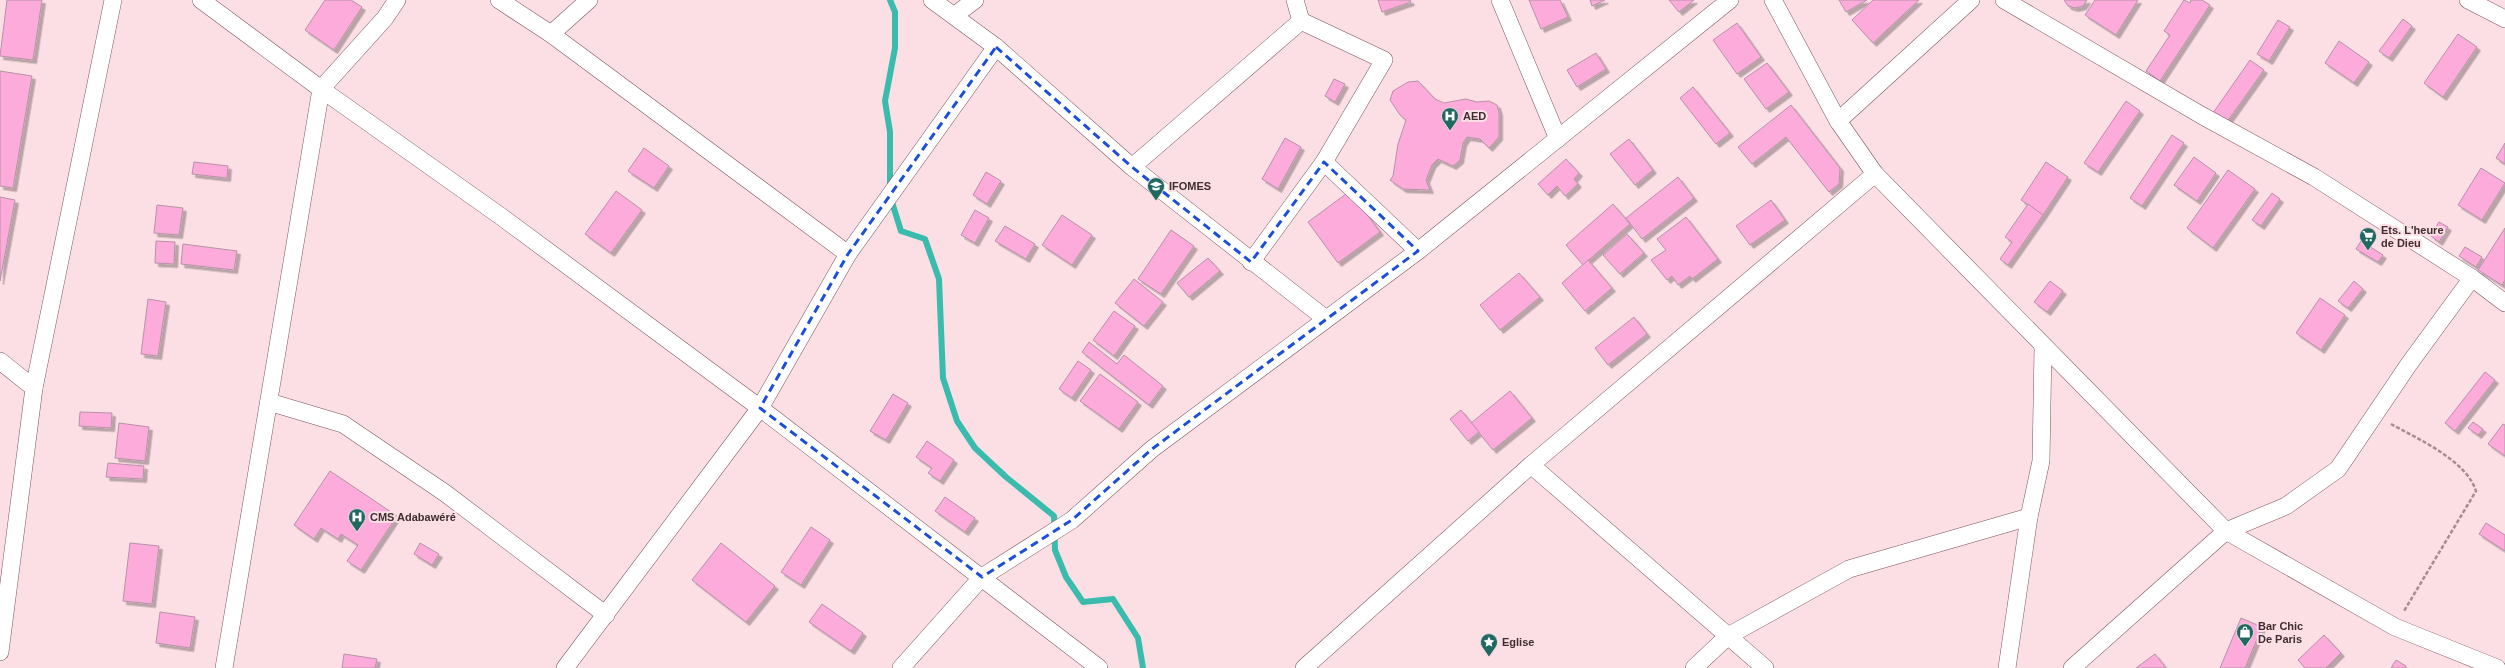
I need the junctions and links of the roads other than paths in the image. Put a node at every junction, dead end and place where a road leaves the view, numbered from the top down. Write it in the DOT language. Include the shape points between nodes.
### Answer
graph roads {
  1 [pos="113,0"];
  2 [pos="201,0"];
  3 [pos="397,0"];
  4 [pos="499,0"];
  5 [pos="589,0"];
  6 [pos="932,0"];
  7 [pos="975,0"];
  8 [pos="1295,0"];
  9 [pos="1500,0"];
  10 [pos="1730,0"];
  11 [pos="1773,0"];
  12 [pos="1971,0"];
  13 [pos="2004,0"];
  14 [pos="2468,0"];
  15 [pos="955,15"];
  16 [pos="2505,19"];
  17 [pos="1301,21"];
  18 [pos="551,34"];
  19 [pos="996,46"];
  20 [pos="321,88"];
  21 [pos="1838,121"];
  22 [pos="1558,139"];
  23 [pos="1324,162"];
  24 [pos="1132,167"];
  25 [pos="1875,174"];
  26 [pos="1418,251"];
  27 [pos="848,254"];
  28 [pos="1251,262"];
  29 [pos="2472,278"];
  30 [pos="2505,303"];
  31 [pos="1326,319"];
  32 [pos="2043,347"];
  33 [pos="0,360"];
  34 [pos="34,388"];
  35 [pos="269,402"];
  36 [pos="760,408"];
  37 [pos="1531,465"];
  38 [pos="2029,517"];
  39 [pos="2226,531"];
  40 [pos="982,577"];
  41 [pos="606,615"];
  42 [pos="1728,636"];
  43 [pos="0,652"];
  44 [pos="224,668"];
  45 [pos="565,668"];
  46 [pos="902,668"];
  47 [pos="1099,668"];
  48 [pos="1304,668"];
  49 [pos="1694,668"];
  50 [pos="1766,668"];
  51 [pos="2007,668"];
  52 [pos="2072,668"];
  53 [pos="2497,668"];
  1 -- 34 [label="street"];
  2 -- 20 [label="street"];
  3 -- 20 [label="street" via="385,18"];
  4 -- 18 [label="street"];
  5 -- 18 [label="street"];
  6 -- 15 [label="street"];
  7 -- 15 [label="street"];
  8 -- 17 [label="street"];
  9 -- 22 [label="street"];
  10 -- 22 [label="street"];
  11 -- 21 [label="street"];
  12 -- 21 [label="street"];
  13 -- 29 [label="street" via="2201,115 2314,177"];
  14 -- 16 [label="street"];
  15 -- 19 [label="street"];
  17 -- 23 [label="street" via="1384,60"];
  17 -- 24 [label="street"];
  18 -- 27 [label="street"];
  19 -- 24 [label="street"];
  19 -- 27 [label="street"];
  20 -- 35 [label="street"];
  20 -- 36 [label="street"];
  21 -- 25 [label="street"];
  22 -- 26 [label="street"];
  23 -- 26 [label="street"];
  23 -- 28 [label="street"];
  24 -- 28 [label="street"];
  25 -- 32 [label="street"];
  25 -- 37 [label="street"];
  26 -- 31 [label="street"];
  27 -- 36 [label="street"];
  28 -- 31 [label="street"];
  29 -- 30 [label="street"];
  29 -- 39 [label="street" via="2338,469 2286,506"];
  31 -- 40 [label="street" via="1152,448 1072,520"];
  32 -- 38 [label="street" via="2041,461"];
  32 -- 39 [label="street"];
  33 -- 34 [label="street"];
  34 -- 43 [label="street"];
  35 -- 41 [label="street" via="343,424 445,493"];
  35 -- 44 [label="street"];
  36 -- 40 [label="street"];
  36 -- 41 [label="street"];
  37 -- 42 [label="street"];
  37 -- 48 [label="street"];
  38 -- 42 [label="street" via="1849,568"];
  38 -- 51 [label="street"];
  39 -- 52 [label="street"];
  39 -- 53 [label="street" via="2395,627"];
  40 -- 46 [label="street"];
  40 -- 47 [label="street"];
  41 -- 45 [label="street"];
  42 -- 49 [label="street"];
  42 -- 50 [label="street"];
}
